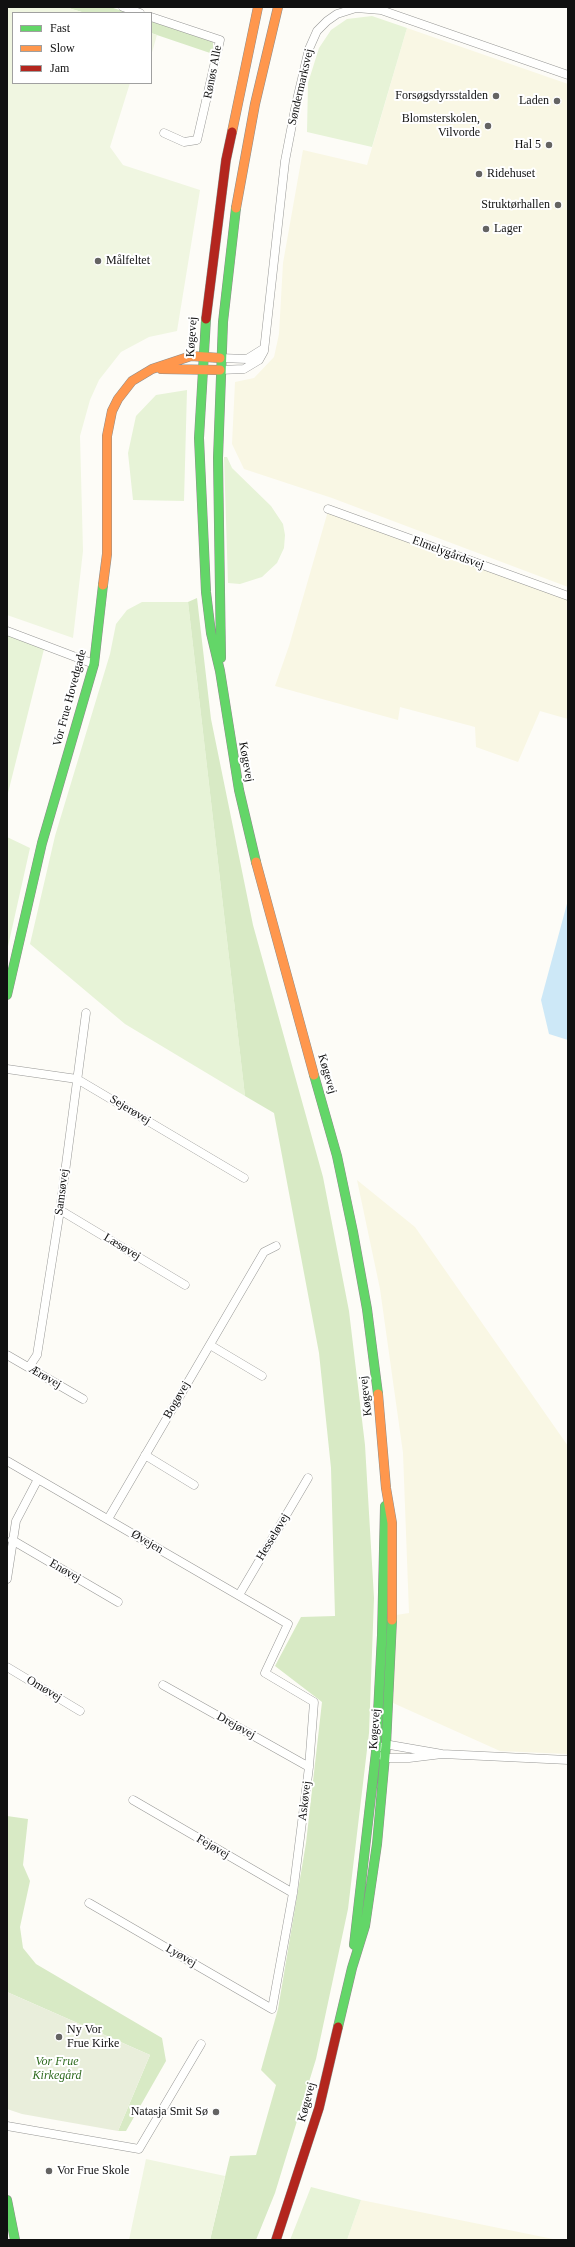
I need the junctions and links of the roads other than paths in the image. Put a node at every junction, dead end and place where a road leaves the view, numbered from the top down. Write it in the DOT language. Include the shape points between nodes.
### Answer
graph roads {
  1 [pos="123,7"];
  2 [pos="258,7"];
  3 [pos="278,7"];
  4 [pos="137,12"];
  5 [pos="152,17"];
  6 [pos="568,75"];
  7 [pos="164,134"];
  8 [pos="267,341"];
  9 [pos="203,356"];
  10 [pos="220,358"];
  11 [pos="202,368"];
  12 [pos="152,369"];
  13 [pos="220,370"];
  14 [pos="328,509"];
  15 [pos="568,596"];
  16 [pos="7,631"];
  17 [pos="94,664"];
  18 [pos="220,671"];
  19 [pos="7,995"];
  20 [pos="86,1013"];
  21 [pos="7,1069"];
  22 [pos="77,1079"];
  23 [pos="244,1178"];
  24 [pos="60,1210"];
  25 [pos="276,1246"];
  26 [pos="184,1285"];
  27 [pos="210,1345"];
  28 [pos="7,1355"];
  29 [pos="29,1367"];
  30 [pos="262,1376"];
  31 [pos="83,1399"];
  32 [pos="145,1455"];
  33 [pos="7,1461"];
  34 [pos="308,1478"];
  35 [pos="38,1479"];
  36 [pos="194,1485"];
  37 [pos="386,1488"];
  38 [pos="108,1519"];
  39 [pos="12,1540"];
  40 [pos="7,1579"];
  41 [pos="238,1595"];
  42 [pos="118,1602"];
  43 [pos="288,1624"];
  44 [pos="7,1667"];
  45 [pos="163,1685"];
  46 [pos="80,1711"];
  47 [pos="386,1745"];
  48 [pos="376,1752"];
  49 [pos="442,1754"];
  50 [pos="385,1758"];
  51 [pos="568,1760"];
  52 [pos="309,1767"];
  53 [pos="133,1800"];
  54 [pos="293,1893"];
  55 [pos="89,1903"];
  56 [pos="352,1968"];
  57 [pos="272,2009"];
  58 [pos="201,2044"];
  59 [pos="7,2126"];
  60 [pos="7,2200"];
  61 [pos="15,2240"];
  62 [pos="276,2240"];
  1 -- 4 [label="street"];
  2 -- 9 [label="main road, Køgevej" via="215,226"];
  3 -- 10 [label="main road, Køgevej" via="255,104 238,194"];
  5 -- 7 [label="street, Rønøs Alle" via="220,40 197,140 184,142"];
  6 -- 8 [label="street, Søndermarksvej" via="381,10 356,8 337,14 327,21 309,48 296,104 276,231"];
  8 -- 10 [label="street" via="262,350 247,359"];
  8 -- 13 [label="street, Søndermarksvej" via="259,360 251,365 234,370"];
  9 -- 10 [label="main road, Vor Frue Hovedgade"];
  9 -- 11 [label="main road, Køgevej"];
  9 -- 12 [label="main road, Vor Frue Hovedgade" via="179,359"];
  10 -- 13 [label="main road, Køgevej"];
  11 -- 12 [label="main road, Vor Frue Hovedgade"];
  11 -- 13 [label="main road, Vor Frue Hovedgade"];
  11 -- 18 [label="main road, Køgevej" via="202,532 211,633"];
  12 -- 17 [label="main road, Vor Frue Hovedgade" via="124,389 110,419 107,436 107,554"];
  13 -- 18 [label="main road, Køgevej"];
  14 -- 15 [label="street, Elmelygårdsvej"];
  16 -- 17 [label="street"];
  17 -- 19 [label="main road, Vor Frue Hovedgade" via="42,843"];
  18 -- 37 [label="main road, Køgevej" via="238,783 252,849 337,1156 353,1232 377,1386"];
  20 -- 22 [label="street, Samsøvej"];
  21 -- 22 [label="street, Sejerøvej"];
  22 -- 23 [label="street, Sejerøvej"];
  22 -- 24 [label="street, Samsøvej"];
  24 -- 26 [label="street, Læsøvej"];
  24 -- 29 [label="street, Samsøvej" via="37,1355"];
  25 -- 27 [label="street, Bogøvej" via="264,1252"];
  27 -- 30 [label="street"];
  27 -- 32 [label="street, Bogøvej"];
  28 -- 29 [label="street, Ærøvej"];
  29 -- 31 [label="street, Ærøvej"];
  32 -- 36 [label="street"];
  32 -- 38 [label="street, Bogøvej"];
  33 -- 35 [label="street, Øvejen"];
  34 -- 41 [label="street, Hesseløvej"];
  35 -- 38 [label="street, Øvejen"];
  35 -- 39 [label="street" via="22,1507"];
  37 -- 47 [label="main road, Køgevej" via="392,1523 393,1562"];
  37 -- 48 [label="main road, Køgevej"];
  38 -- 41 [label="street, Øvejen"];
  39 -- 40 [label="street"];
  39 -- 42 [label="street, Enøvej"];
  41 -- 43 [label="street, Øvejen"];
  43 -- 52 [label="street, Askøvej" via="265,1673 314,1702"];
  44 -- 46 [label="street, Omøvej"];
  45 -- 52 [label="street, Drejøvej"];
  47 -- 48 [label="street"];
  47 -- 49 [label="street"];
  47 -- 50 [label="main road, Køgevej"];
  48 -- 50 [label="street"];
  48 -- 56 [label="main road, Køgevej"];
  49 -- 50 [label="street"];
  49 -- 51 [label="street"];
  50 -- 56 [label="main road, Køgevej" via="372,1885 365,1926"];
  52 -- 54 [label="street, Askøvej"];
  53 -- 54 [label="street, Fejøvej"];
  54 -- 57 [label="street, Askøvej"];
  55 -- 57 [label="street, Lyøvej"];
  56 -- 62 [label="main road, Køgevej" via="319,2108"];
  58 -- 59 [label="street" via="139,2149"];
  60 -- 61 [label="main road"];
}
